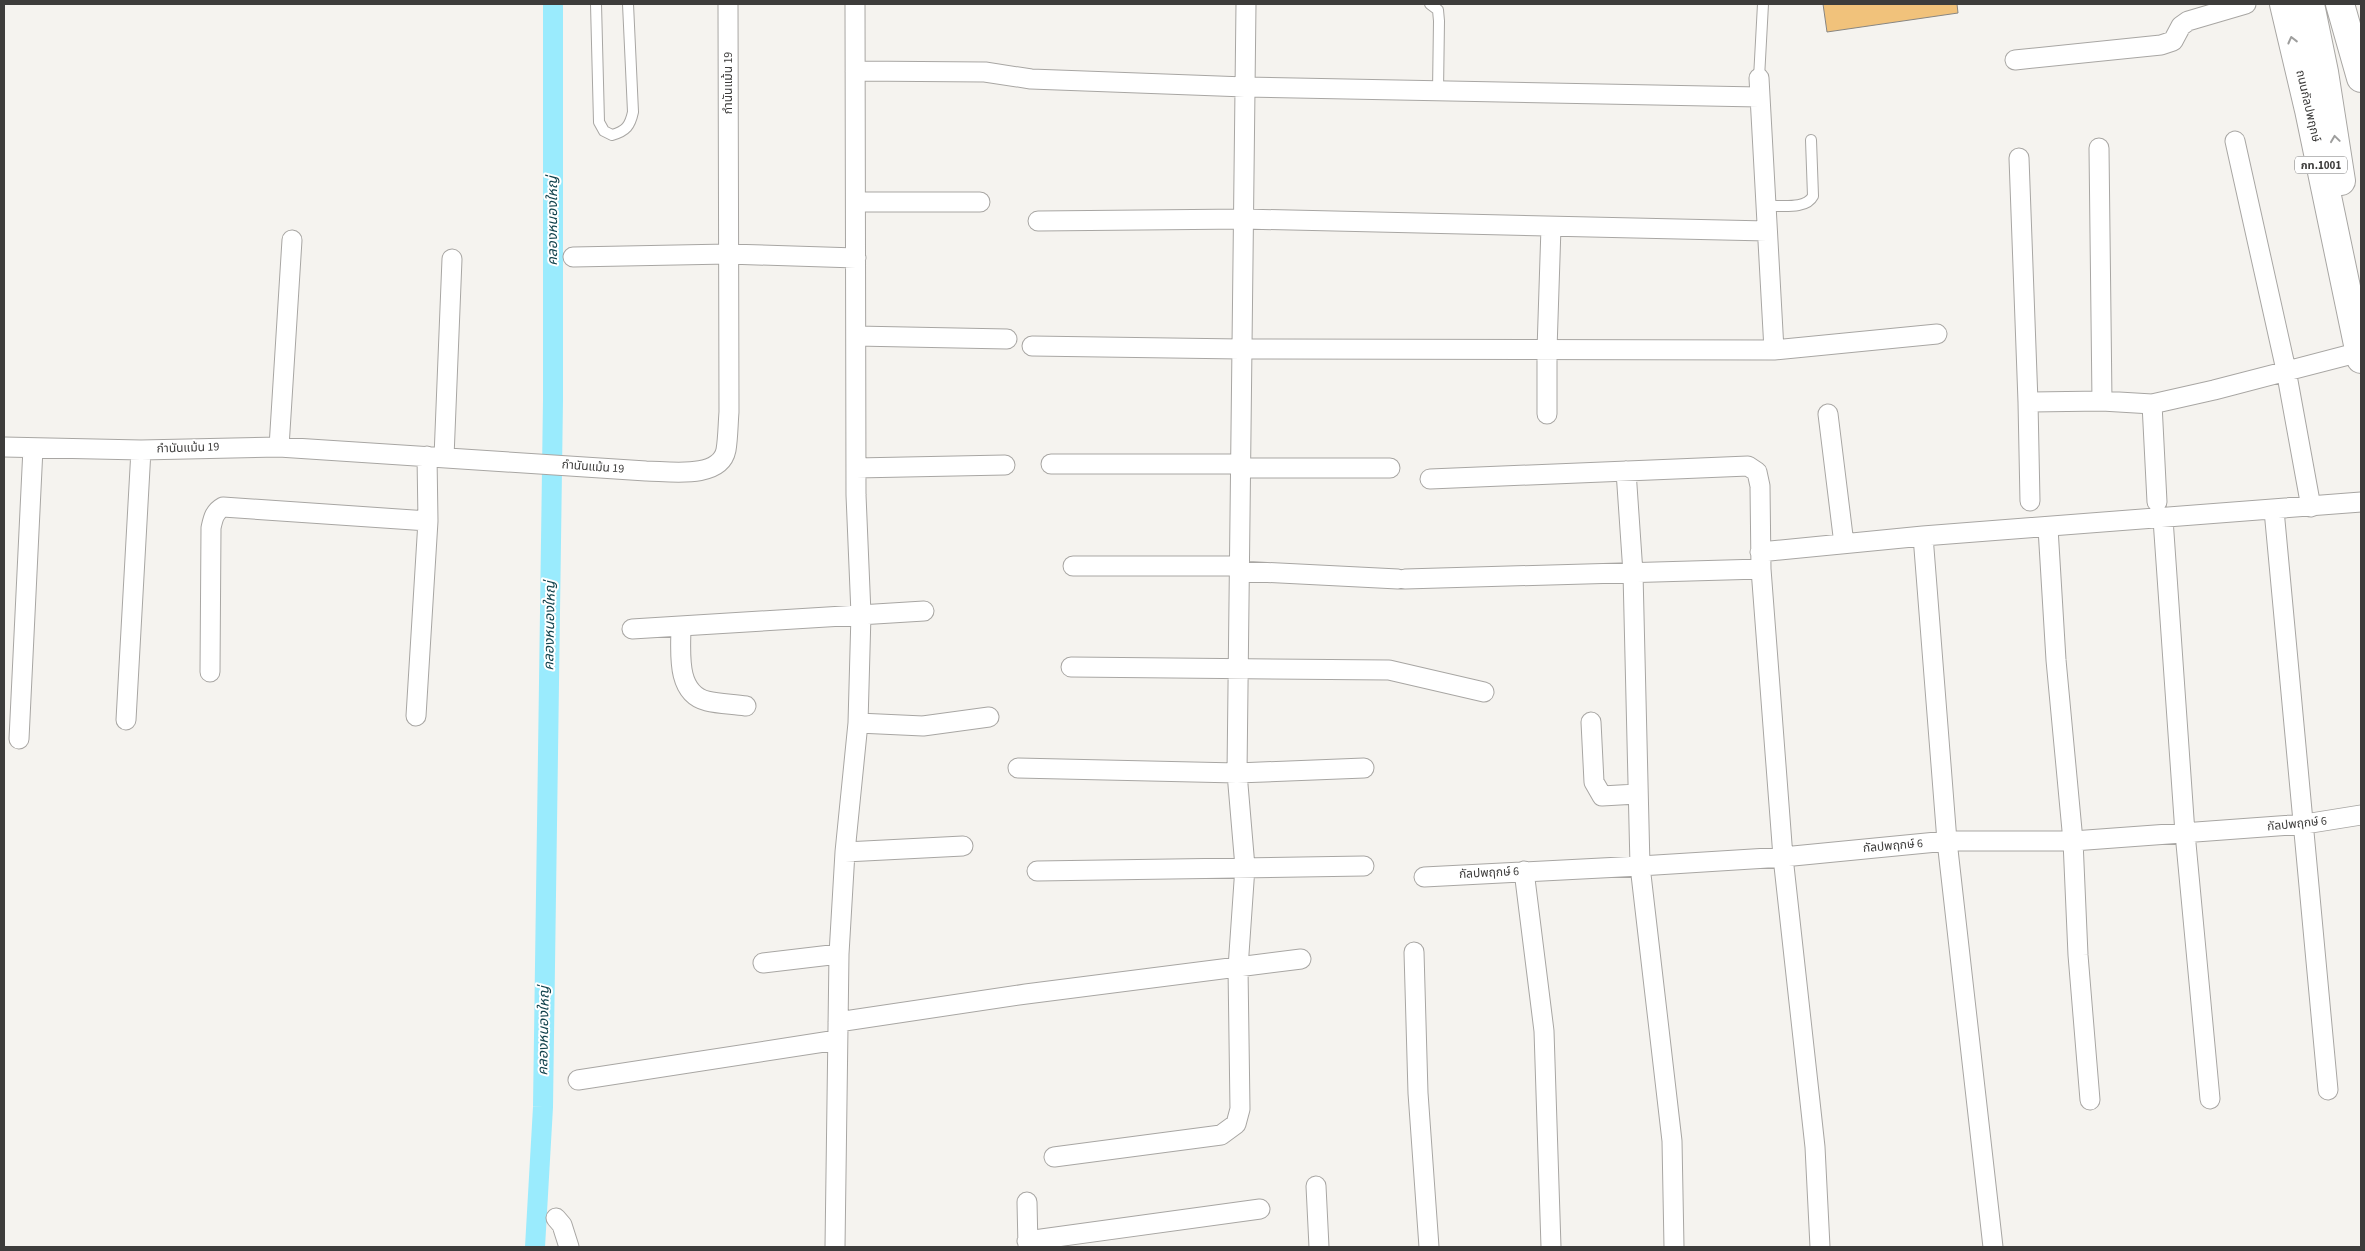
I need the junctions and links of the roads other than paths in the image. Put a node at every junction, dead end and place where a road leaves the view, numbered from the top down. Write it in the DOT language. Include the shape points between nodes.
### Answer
graph roads {
  1 [pos="596,4"];
  2 [pos="628,4"];
  3 [pos="728,4"];
  4 [pos="855,4"];
  5 [pos="1246,4"];
  6 [pos="1430,4"];
  7 [pos="1763,4"];
  8 [pos="2246,4"];
  9 [pos="2284,4"];
  10 [pos="2310,4"];
  11 [pos="2340,4"];
  12 [pos="2016,60"];
  13 [pos="855,71"];
  14 [pos="2361,78"];
  15 [pos="1245,88"];
  16 [pos="1759,88"];
  17 [pos="1438,91"];
  18 [pos="1810,140"];
  19 [pos="2235,141"];
  20 [pos="2099,148"];
  21 [pos="2019,158"];
  22 [pos="856,202"];
  23 [pos="980,202"];
  24 [pos="1766,206"];
  25 [pos="1244,219"];
  26 [pos="1038,221"];
  27 [pos="1551,227"];
  28 [pos="1768,231"];
  29 [pos="292,240"];
  30 [pos="728,254"];
  31 [pos="573,257"];
  32 [pos="856,258"];
  33 [pos="452,259"];
  34 [pos="1938,334"];
  35 [pos="856,336"];
  36 [pos="1006,339"];
  37 [pos="1032,346"];
  38 [pos="2359,346"];
  39 [pos="1240,349"];
  40 [pos="1547,350"];
  41 [pos="1774,350"];
  42 [pos="2286,370"];
  43 [pos="2102,400"];
  44 [pos="2028,402"];
  45 [pos="2152,404"];
  46 [pos="1548,414"];
  47 [pos="1828,414"];
  48 [pos="4,447"];
  49 [pos="279,447"];
  50 [pos="33,448"];
  51 [pos="141,450"];
  52 [pos="436,457"];
  53 [pos="1051,464"];
  54 [pos="1005,465"];
  55 [pos="1239,466"];
  56 [pos="856,468"];
  57 [pos="1390,468"];
  58 [pos="1626,471"];
  59 [pos="1430,480"];
  60 [pos="2030,501"];
  61 [pos="2361,502"];
  62 [pos="2311,506"];
  63 [pos="2160,510"];
  64 [pos="2274,510"];
  65 [pos="428,521"];
  66 [pos="2048,528"];
  67 [pos="1923,536"];
  68 [pos="1844,544"];
  69 [pos="1760,561"];
  70 [pos="1073,566"];
  71 [pos="1239,569"];
  72 [pos="1633,572"];
  73 [pos="924,611"];
  74 [pos="861,614"];
  75 [pos="681,626"];
  76 [pos="632,629"];
  77 [pos="1071,667"];
  78 [pos="1238,669"];
  79 [pos="210,672"];
  80 [pos="1484,692"];
  81 [pos="746,706"];
  82 [pos="416,716"];
  83 [pos="989,718"];
  84 [pos="126,720"];
  85 [pos="1591,722"];
  86 [pos="858,723"];
  87 [pos="19,739"];
  88 [pos="1018,768"];
  89 [pos="1364,768"];
  90 [pos="1237,773"];
  91 [pos="1636,794"];
  92 [pos="2361,815"];
  93 [pos="2304,824"];
  94 [pos="2185,833"];
  95 [pos="2073,841"];
  96 [pos="1947,842"];
  97 [pos="963,846"];
  98 [pos="845,852"];
  99 [pos="1783,857"];
  100 [pos="1364,866"];
  101 [pos="1640,866"];
  102 [pos="1245,867"];
  103 [pos="1037,871"];
  104 [pos="1524,871"];
  105 [pos="1424,877"];
  106 [pos="1414,952"];
  107 [pos="839,954"];
  108 [pos="1301,959"];
  109 [pos="763,963"];
  110 [pos="1238,968"];
  111 [pos="837,1031"];
  112 [pos="578,1080"];
  113 [pos="2328,1090"];
  114 [pos="2210,1098"];
  115 [pos="2090,1100"];
  116 [pos="1054,1156"];
  117 [pos="1316,1186"];
  118 [pos="1027,1202"];
  119 [pos="1260,1209"];
  120 [pos="556,1218"];
  121 [pos="1027,1244"];
  122 [pos="569,1247"];
  123 [pos="835,1247"];
  124 [pos="1319,1247"];
  125 [pos="1430,1247"];
  126 [pos="1551,1247"];
  127 [pos="1674,1247"];
  128 [pos="1820,1247"];
  129 [pos="1993,1247"];
  1 -- 2 [label="lane" via="599,122 604,131 612,135 630,125 633,112"];
  3 -- 30 [label="street, กำนันแม้น 19"];
  4 -- 13 [label="street"];
  5 -- 15 [label="street"];
  6 -- 17 [label="lane" via="1438,10"];
  7 -- 16 [label="lane"];
  8 -- 12 [label="street" via="2188,21 2181,26 2173,41 2161,45"];
  38 -- 9 [label="main road, ถนนกัลปพฤกษ์ / กท.1001, one-way"];
  38 -- 10 [label="main road, ถนนกัลปพฤกษ์ / กท.1001, one-way" via="2336,140"];
  11 -- 14 [label="main road"];
  13 -- 15 [label="street" via="985,72 1031,79"];
  13 -- 22 [label="street"];
  15 -- 17 [label="street"];
  15 -- 25 [label="street"];
  16 -- 17 [label="street"];
  16 -- 24 [label="street"];
  18 -- 24 [label="lane" via="1813,196 1810,202"];
  19 -- 42 [label="street"];
  20 -- 43 [label="street"];
  21 -- 44 [label="street"];
  22 -- 23 [label="street"];
  22 -- 32 [label="street"];
  24 -- 28 [label="street"];
  25 -- 26 [label="street"];
  25 -- 27 [label="street"];
  25 -- 39 [label="street"];
  27 -- 28 [label="street"];
  27 -- 40 [label="street"];
  28 -- 41 [label="street"];
  29 -- 49 [label="street"];
  30 -- 31 [label="street"];
  30 -- 32 [label="street"];
  30 -- 52 [label="street, กำนันแม้น 19" via="729,412 726,451 722,461 710,469 691,472"];
  32 -- 35 [label="street"];
  33 -- 52 [label="street"];
  34 -- 41 [label="street"];
  35 -- 36 [label="street"];
  35 -- 56 [label="street"];
  37 -- 39 [label="street"];
  38 -- 42 [label="street"];
  39 -- 40 [label="street"];
  39 -- 55 [label="street"];
  40 -- 41 [label="street"];
  40 -- 46 [label="street"];
  42 -- 45 [label="street"];
  42 -- 62 [label="street"];
  43 -- 44 [label="street"];
  43 -- 45 [label="street"];
  44 -- 60 [label="street"];
  45 -- 63 [label="street"];
  47 -- 68 [label="street"];
  48 -- 50 [label="street, กำนันแม้น 19"];
  49 -- 51 [label="street, กำนันแม้น 19"];
  49 -- 52 [label="street, กำนันแม้น 19"];
  50 -- 51 [label="street, กำนันแม้น 19"];
  50 -- 87 [label="street"];
  51 -- 84 [label="street"];
  52 -- 65 [label="street"];
  53 -- 55 [label="street"];
  54 -- 56 [label="street"];
  55 -- 57 [label="street"];
  55 -- 71 [label="street"];
  56 -- 74 [label="street"];
  58 -- 59 [label="street"];
  58 -- 69 [label="street" via="1748,466 1757,472 1760,486"];
  58 -- 72 [label="street"];
  61 -- 62 [label="street"];
  62 -- 64 [label="street"];
  63 -- 64 [label="street"];
  63 -- 66 [label="street"];
  63 -- 94 [label="street"];
  64 -- 93 [label="street"];
  65 -- 79 [label="street" via="223,507 218,510 211,528"];
  65 -- 82 [label="street"];
  66 -- 67 [label="street"];
  66 -- 95 [label="street" via="2056,669"];
  67 -- 68 [label="street"];
  67 -- 96 [label="street"];
  68 -- 69 [label="street"];
  69 -- 72 [label="street"];
  69 -- 99 [label="street"];
  70 -- 71 [label="street"];
  71 -- 72 [label="street" via="1401,579"];
  71 -- 78 [label="street"];
  72 -- 91 [label="street"];
  73 -- 74 [label="street"];
  74 -- 75 [label="street"];
  74 -- 86 [label="street"];
  75 -- 76 [label="street"];
  75 -- 81 [label="street" via="681,663 690,690 705,700"];
  77 -- 78 [label="street"];
  78 -- 80 [label="street" via="1389,670"];
  78 -- 90 [label="street"];
  83 -- 86 [label="street" via="924,726"];
  85 -- 91 [label="street" via="1594,782 1598,792 1602,796"];
  86 -- 98 [label="street"];
  88 -- 90 [label="street"];
  89 -- 90 [label="street"];
  90 -- 102 [label="street"];
  91 -- 101 [label="street"];
  92 -- 93 [label="street, กัลปพฤกษ์ 6"];
  93 -- 94 [label="street, กัลปพฤกษ์ 6"];
  93 -- 113 [label="street"];
  94 -- 95 [label="street, กัลปพฤกษ์ 6"];
  94 -- 114 [label="street"];
  95 -- 96 [label="street, กัลปพฤกษ์ 6"];
  95 -- 115 [label="street"];
  96 -- 99 [label="street, กัลปพฤกษ์ 6"];
  96 -- 129 [label="street"];
  97 -- 98 [label="street"];
  98 -- 107 [label="street"];
  99 -- 101 [label="street, กัลปพฤกษ์ 6"];
  99 -- 128 [label="street" via="1815,1147"];
  100 -- 102 [label="street"];
  101 -- 104 [label="street, กัลปพฤกษ์ 6"];
  101 -- 127 [label="street" via="1672,1141"];
  102 -- 103 [label="street"];
  102 -- 110 [label="street"];
  104 -- 105 [label="street, กัลปพฤกษ์ 6"];
  104 -- 126 [label="street" via="1544,1031"];
  106 -- 125 [label="street" via="1418,1093"];
  107 -- 109 [label="street"];
  107 -- 111 [label="street"];
  108 -- 110 [label="street"];
  110 -- 111 [label="street" via="1026,994"];
  110 -- 116 [label="street" via="1240,1109 1236,1124 1221,1135"];
  111 -- 112 [label="street"];
  111 -- 123 [label="street"];
  117 -- 124 [label="street"];
  118 -- 121 [label="street"];
  119 -- 121 [label="street"];
  120 -- 122 [label="street" via="562,1225"];
}
